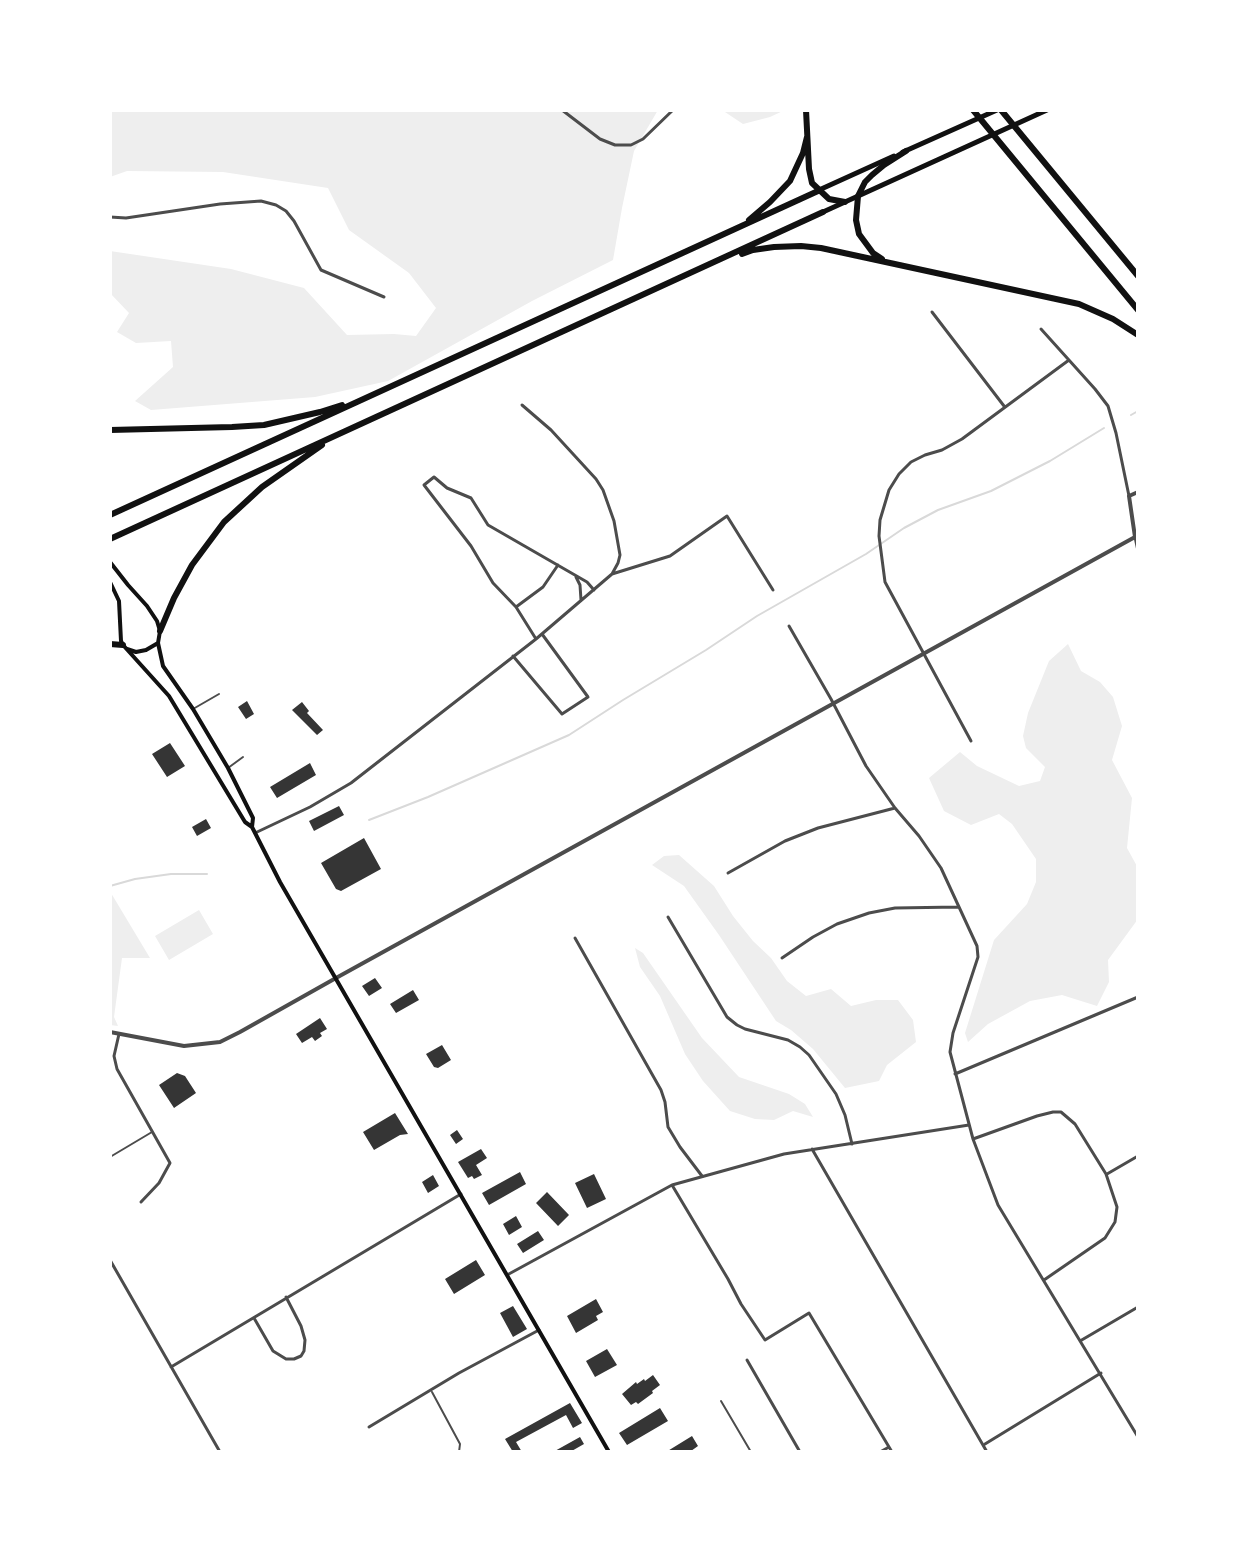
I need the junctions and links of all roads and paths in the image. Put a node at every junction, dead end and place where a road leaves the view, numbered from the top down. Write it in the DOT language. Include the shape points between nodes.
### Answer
graph roads {
  1 [pos="562,110"];
  2 [pos="673,110"];
  3 [pos="806,110"];
  4 [pos="973,110"];
  5 [pos="999,110"];
  6 [pos="1047,110"];
  7 [pos="807,137"];
  8 [pos="906,151"];
  9 [pos="818,191"];
  10 [pos="858,196"];
  11 [pos="845,202"];
  12 [pos="823,212"];
  13 [pos="110,217"];
  14 [pos="738,228"];
  15 [pos="887,263"];
  16 [pos="708,265"];
  17 [pos="1138,276"];
  18 [pos="384,297"];
  19 [pos="1138,310"];
  20 [pos="932,312"];
  21 [pos="1041,329"];
  22 [pos="1138,335"];
  23 [pos="1069,360"];
  24 [pos="372,394"];
  25 [pos="522,405"];
  26 [pos="1004,406"];
  27 [pos="110,430"];
  28 [pos="334,436"];
  29 [pos="1138,492"];
  30 [pos="1129,496"];
  31 [pos="112,514"];
  32 [pos="1135,537"];
  33 [pos="110,539"];
  34 [pos="1138,551"];
  35 [pos="110,562"];
  36 [pos="558,565"];
  37 [pos="612,574"];
  38 [pos="576,577"];
  39 [pos="110,582"];
  40 [pos="594,590"];
  41 [pos="773,590"];
  42 [pos="581,602"];
  43 [pos="516,607"];
  44 [pos="789,626"];
  45 [pos="160,631"];
  46 [pos="542,634"];
  47 [pos="536,639"];
  48 [pos="158,643"];
  49 [pos="110,644"];
  50 [pos="124,647"];
  51 [pos="925,653"];
  52 [pos="513,656"];
  53 [pos="219,694"];
  54 [pos="833,704"];
  55 [pos="193,709"];
  56 [pos="971,741"];
  57 [pos="243,757"];
  58 [pos="228,768"];
  59 [pos="895,808"];
  60 [pos="252,827"];
  61 [pos="255,833"];
  62 [pos="728,873"];
  63 [pos="958,907"];
  64 [pos="668,917"];
  65 [pos="575,938"];
  66 [pos="782,958"];
  67 [pos="336,978"];
  68 [pos="1138,997"];
  69 [pos="110,1032"];
  70 [pos="119,1034"];
  71 [pos="955,1074"];
  72 [pos="969,1125"];
  73 [pos="153,1131"];
  74 [pos="973,1139"];
  75 [pos="852,1144"];
  76 [pos="812,1149"];
  77 [pos="1138,1156"];
  78 [pos="110,1157"];
  79 [pos="1106,1174"];
  80 [pos="702,1176"];
  81 [pos="672,1185"];
  82 [pos="461,1194"];
  83 [pos="141,1202"];
  84 [pos="110,1260"];
  85 [pos="507,1275"];
  86 [pos="1043,1281"];
  87 [pos="286,1297"];
  88 [pos="1138,1307"];
  89 [pos="253,1317"];
  90 [pos="539,1330"];
  91 [pos="1080,1341"];
  92 [pos="747,1360"];
  93 [pos="171,1367"];
  94 [pos="1101,1373"];
  95 [pos="432,1391"];
  96 [pos="721,1401"];
  97 [pos="369,1427"];
  98 [pos="1138,1437"];
  99 [pos="983,1445"];
  100 [pos="889,1447"];
  101 [pos="220,1452"];
  102 [pos="459,1452"];
  103 [pos="609,1452"];
  104 [pos="751,1452"];
  105 [pos="800,1452"];
  106 [pos="880,1452"];
  107 [pos="892,1452"];
  108 [pos="987,1452"];
  1 -- 2 [label="street" via="600,139 631,145"];
  3 -- 7 [label="highway"];
  4 -- 19 [label="highway"];
  5 -- 8 [label="highway"];
  5 -- 17 [label="highway"];
  6 -- 10 [label="highway"];
  7 -- 9 [label="highway" via="809,169"];
  7 -- 14 [label="highway" via="790,181"];
  8 -- 9 [label="highway"];
  8 -- 10 [label="highway" via="872,175"];
  9 -- 11 [label="highway"];
  9 -- 14 [label="highway"];
  10 -- 11 [label="highway"];
  10 -- 15 [label="highway" via="859,234"];
  11 -- 12 [label="highway"];
  12 -- 16 [label="highway"];
  13 -- 18 [label="street" via="261,201 276,205 294,221 321,270"];
  14 -- 24 [label="highway"];
  15 -- 16 [label="highway" via="801,246 753,250"];
  15 -- 22 [label="highway" via="1079,304"];
  16 -- 28 [label="highway"];
  20 -- 26 [label="street"];
  21 -- 23 [label="street"];
  23 -- 26 [label="street"];
  23 -- 30 [label="street" via="1108,406"];
  24 -- 27 [label="highway" via="264,425"];
  24 -- 31 [label="highway"];
  25 -- 37 [label="street" via="603,490 620,555"];
  26 -- 51 [label="street" via="962,439 911,462 889,490 880,520 882,572"];
  28 -- 33 [label="highway"];
  28 -- 45 [label="highway" via="262,487 224,522 192,565"];
  29 -- 30 [label="street"];
  30 -- 32 [label="street"];
  32 -- 34 [label="street"];
  32 -- 51 [label="street"];
  35 -- 45 [label="main road" via="147,606"];
  36 -- 38 [label="street"];
  36 -- 43 [label="street" via="543,587"];
  36 -- 43 [label="street" via="488,525 471,498 434,477 424,485"];
  37 -- 40 [label="street"];
  37 -- 41 [label="street" via="670,556 727,516"];
  38 -- 40 [label="street"];
  38 -- 42 [label="street"];
  39 -- 50 [label="main road" via="119,601"];
  40 -- 42 [label="street"];
  42 -- 46 [label="street"];
  43 -- 47 [label="street"];
  44 -- 54 [label="street"];
  45 -- 48 [label="main road"];
  46 -- 47 [label="street"];
  46 -- 52 [label="street" via="588,697 562,714"];
  47 -- 52 [label="street"];
  48 -- 50 [label="main road" via="136,652"];
  48 -- 55 [label="main road" via="166,674"];
  49 -- 50 [label="highway"];
  50 -- 60 [label="main road" via="169,696"];
  51 -- 54 [label="street"];
  51 -- 56 [label="street"];
  52 -- 61 [label="street" via="351,783"];
  53 -- 55 [label="lane"];
  54 -- 59 [label="street"];
  54 -- 67 [label="street"];
  55 -- 58 [label="main road"];
  57 -- 58 [label="lane"];
  58 -- 60 [label="main road" via="253,818"];
  59 -- 62 [label="street" via="818,828"];
  59 -- 63 [label="street" via="941,868"];
  60 -- 61 [label="main road"];
  61 -- 67 [label="main road"];
  63 -- 66 [label="street" via="869,913 837,924"];
  63 -- 71 [label="street" via="978,957 953,1033"];
  64 -- 75 [label="street" via="727,1017 745,1029 788,1040 809,1055 836,1094"];
  65 -- 80 [label="street" via="661,1090 668,1127"];
  67 -- 70 [label="street" via="220,1042 184,1046"];
  67 -- 82 [label="main road"];
  68 -- 71 [label="street"];
  69 -- 70 [label="street"];
  70 -- 73 [label="street" via="117,1069"];
  71 -- 72 [label="street"];
  72 -- 74 [label="street"];
  72 -- 75 [label="street"];
  73 -- 78 [label="lane"];
  73 -- 83 [label="street" via="170,1163"];
  74 -- 79 [label="street" via="1061,1112 1075,1124"];
  74 -- 86 [label="street" via="998,1205"];
  75 -- 76 [label="street"];
  76 -- 80 [label="street"];
  76 -- 99 [label="street"];
  77 -- 79 [label="street"];
  79 -- 86 [label="street" via="1117,1207 1115,1222 1105,1238"];
  80 -- 81 [label="street"];
  81 -- 85 [label="street"];
  81 -- 100 [label="street" via="765,1340 809,1313"];
  82 -- 85 [label="main road"];
  82 -- 87 [label="street"];
  84 -- 93 [label="street"];
  85 -- 90 [label="main road"];
  86 -- 91 [label="street"];
  87 -- 89 [label="street"];
  87 -- 89 [label="street" via="305,1340 301,1356 286,1359 273,1351"];
  88 -- 91 [label="street"];
  89 -- 93 [label="street"];
  90 -- 95 [label="street"];
  90 -- 103 [label="main road"];
  91 -- 94 [label="street"];
  92 -- 105 [label="street"];
  93 -- 101 [label="street"];
  94 -- 98 [label="street"];
  94 -- 99 [label="street"];
  95 -- 97 [label="street"];
  95 -- 102 [label="lane" via="460,1444"];
  96 -- 104 [label="lane"];
  99 -- 108 [label="street"];
  100 -- 106 [label="street"];
  100 -- 107 [label="street"];
}
